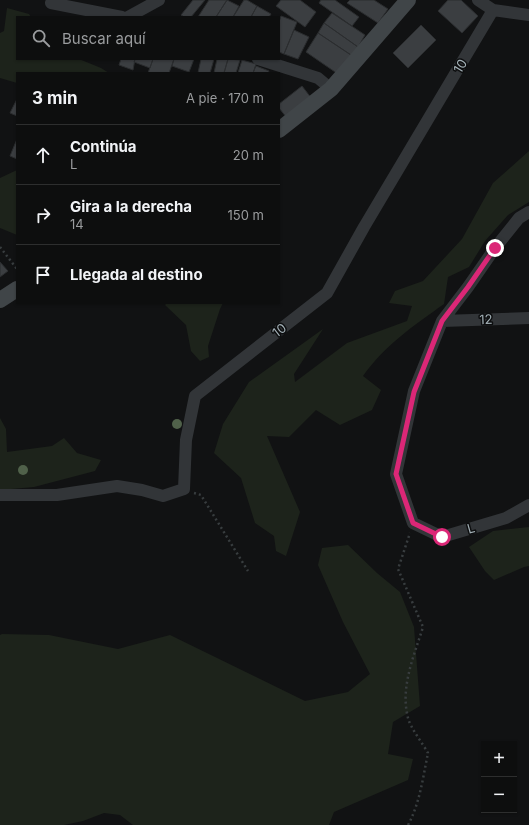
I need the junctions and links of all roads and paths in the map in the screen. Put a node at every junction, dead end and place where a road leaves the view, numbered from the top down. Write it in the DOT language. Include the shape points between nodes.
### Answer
graph roads {
  1 [pos="159,0"];
  2 [pos="408,0"];
  3 [pos="478,0"];
  4 [pos="51,3"];
  5 [pos="493,10"];
  6 [pos="529,15"];
  7 [pos="117,16"];
  8 [pos="130,16"];
  9 [pos="261,60"];
  10 [pos="331,89"];
  11 [pos="280,129"];
  12 [pos="529,212"];
  13 [pos="0,247"];
  14 [pos="16,268"];
  15 [pos="16,290"];
  16 [pos="0,300"];
  17 [pos="529,318"];
  18 [pos="442,321"];
  19 [pos="184,489"];
  20 [pos="0,495"];
  21 [pos="529,504"];
  22 [pos="413,523"];
  23 [pos="248,571"];
  24 [pos="408,825"];
  1 -- 8 [label="street"];
  2 -- 10 [label="main road"];
  3 -- 5 [label="street"];
  4 -- 7 [label="street"];
  5 -- 6 [label="street"];
  5 -- 19 [label="street, 10" via="327,293 195,396 186,440"];
  9 -- 10 [label="street" via="318,78"];
  10 -- 11 [label="main road"];
  12 -- 18 [label="street" via="519,218 495,248"];
  13 -- 14 [label="path"];
  15 -- 16 [label="main road"];
  17 -- 18 [label="street, 12"];
  18 -- 22 [label="street" via="414,392 396,474"];
  19 -- 20 [label="street" via="162,496 117,486 57,495"];
  19 -- 23 [label="path" via="202,495"];
  21 -- 22 [label="street, L" via="506,518 442,537"];
  22 -- 24 [label="path" via="398,569 423,627 408,673 405,696 408,719 428,753 422,785"];
}
